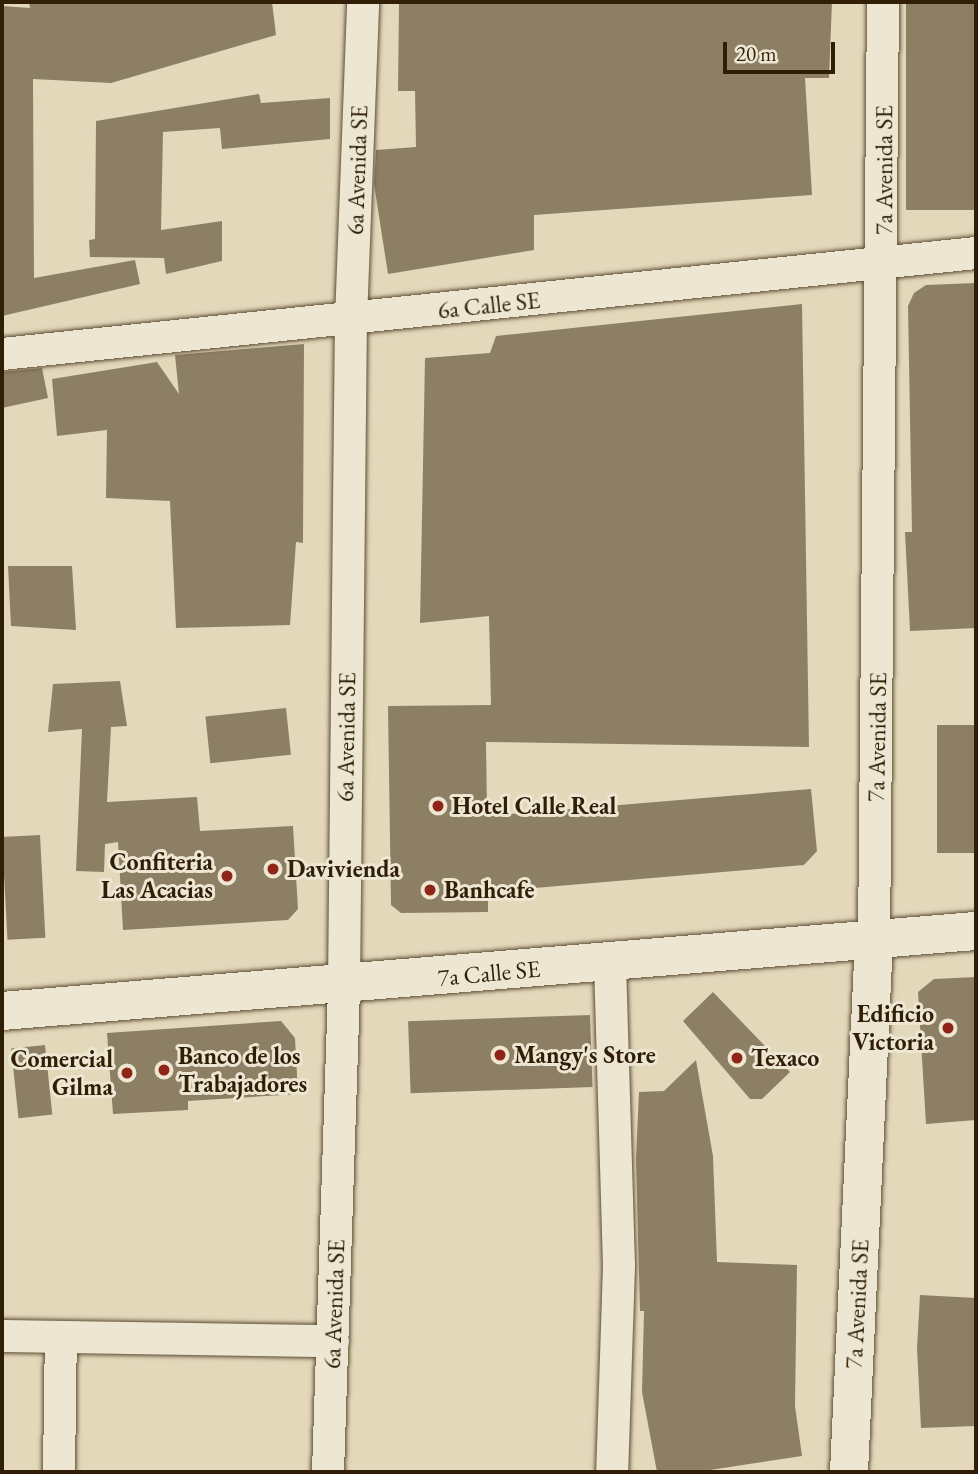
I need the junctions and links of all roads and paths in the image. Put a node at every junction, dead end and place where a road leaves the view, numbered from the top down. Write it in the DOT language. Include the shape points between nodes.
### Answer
graph roads {
  1 [pos="363,2"];
  2 [pos="883,2"];
  3 [pos="976,253"];
  4 [pos="884,263"];
  5 [pos="351,319"];
  6 [pos="2,354"];
  7 [pos="976,931"];
  8 [pos="873,940"];
  9 [pos="610,962"];
  10 [pos="344,985"];
  11 [pos="2,1011"];
  12 [pos="2,1336"];
  13 [pos="61,1337"];
  14 [pos="332,1341"];
  15 [pos="59,1472"];
  16 [pos="328,1472"];
  17 [pos="612,1472"];
  18 [pos="849,1472"];
  1 -- 5 [label="street, 6a Avenida SE"];
  2 -- 4 [label="street, 7a Avenida SE"];
  3 -- 4 [label="street, 6a Calle SE"];
  4 -- 5 [label="street, 6a Calle SE"];
  4 -- 8 [label="street, 7a Avenida SE"];
  5 -- 6 [label="street, 6a Calle SE"];
  5 -- 10 [label="street, 6a Avenida SE"];
  7 -- 8 [label="main road, 7a Calle SE"];
  8 -- 9 [label="main road, 7a Calle SE"];
  8 -- 18 [label="main road, 7a Avenida SE"];
  9 -- 10 [label="main road, 7a Calle SE"];
  9 -- 17 [label="street" via="619,1266"];
  10 -- 11 [label="main road, 7a Calle SE"];
  10 -- 14 [label="street, 6a Avenida SE"];
  12 -- 13 [label="street"];
  13 -- 14 [label="street"];
  13 -- 15 [label="street"];
  14 -- 16 [label="street, 6a Avenida SE"];
}
